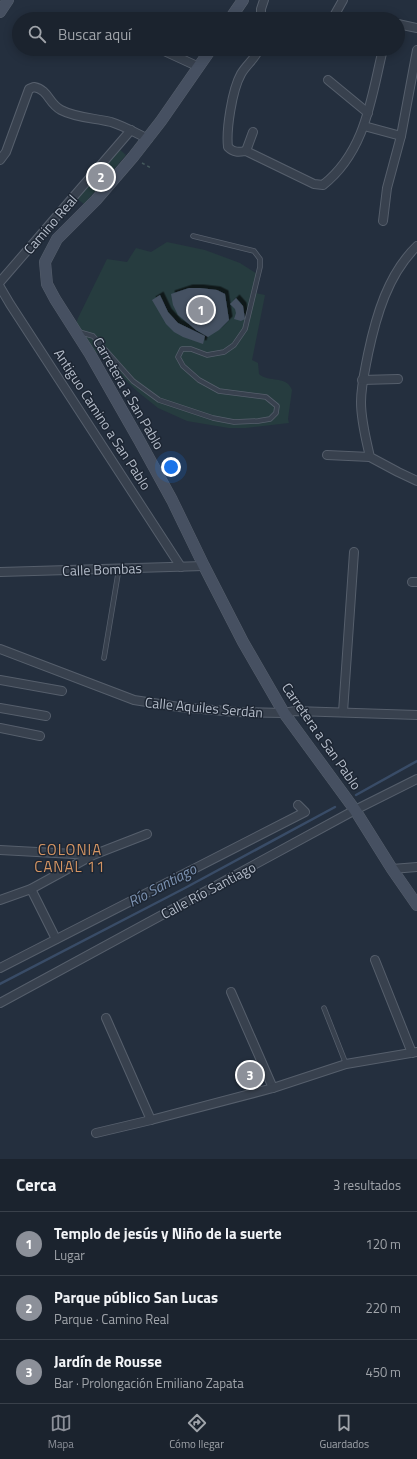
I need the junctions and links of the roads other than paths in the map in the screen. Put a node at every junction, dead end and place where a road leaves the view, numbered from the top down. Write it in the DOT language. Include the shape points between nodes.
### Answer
graph roads {
  1 [pos="8,0"];
  2 [pos="243,0"];
  3 [pos="264,0"];
  4 [pos="343,0"];
  5 [pos="0,12"];
  6 [pos="235,12"];
  7 [pos="261,12"];
  8 [pos="336,12"];
  9 [pos="405,25"];
  10 [pos="417,28"];
  11 [pos="417,50"];
  12 [pos="175,56"];
  13 [pos="206,56"];
  14 [pos="255,56"];
  15 [pos="381,56"];
  16 [pos="199,67"];
  17 [pos="328,80"];
  18 [pos="368,114"];
  19 [pos="364,126"];
  20 [pos="131,130"];
  21 [pos="253,132"];
  22 [pos="401,136"];
  23 [pos="148,139"];
  24 [pos="246,151"];
  25 [pos="0,160"];
  26 [pos="383,221"];
  27 [pos="193,236"];
  28 [pos="417,246"];
  29 [pos="0,282"];
  30 [pos="0,287"];
  31 [pos="75,331"];
  32 [pos="398,379"];
  33 [pos="362,380"];
  34 [pos="327,455"];
  35 [pos="370,457"];
  36 [pos="417,481"];
  37 [pos="354,552"];
  38 [pos="204,566"];
  39 [pos="181,567"];
  40 [pos="119,568"];
  41 [pos="0,572"];
  42 [pos="0,649"];
  43 [pos="104,658"];
  44 [pos="0,680"];
  45 [pos="62,691"];
  46 [pos="0,708"];
  47 [pos="343,712"];
  48 [pos="284,714"];
  49 [pos="417,715"];
  50 [pos="46,716"];
  51 [pos="0,728"];
  52 [pos="40,736"];
  53 [pos="417,779"];
  54 [pos="298,805"];
  55 [pos="355,810"];
  56 [pos="147,834"];
  57 [pos="0,850"];
  58 [pos="93,855"];
  59 [pos="417,867"];
  60 [pos="392,870"];
  61 [pos="31,888"];
  62 [pos="0,900"];
  63 [pos="417,905"];
  64 [pos="56,939"];
  65 [pos="375,960"];
  66 [pos="0,968"];
  67 [pos="231,992"];
  68 [pos="0,1003"];
  69 [pos="324,1008"];
  70 [pos="106,1018"];
  71 [pos="414,1053"];
  72 [pos="346,1064"];
  73 [pos="273,1088"];
  74 [pos="151,1120"];
  75 [pos="96,1133"];
  1 -- 5 [label="main road"];
  2 -- 6 [label="main road"];
  3 -- 7 [label="street"];
  4 -- 8 [label="street"];
  9 -- 10 [label="street"];
  11 -- 22 [label="street"];
  12 -- 16 [label="street"];
  13 -- 16 [label="main road, Carretera a San Pablo"];
  14 -- 24 [label="street" via="235,88 227,130 228,147 232,151"];
  15 -- 18 [label="street"];
  16 -- 23 [label="main road, Carretera a San Pablo"];
  17 -- 18 [label="street"];
  18 -- 19 [label="street"];
  19 -- 22 [label="street"];
  19 -- 24 [label="street" via="357,144 323,185 314,184"];
  20 -- 23 [label="street"];
  20 -- 25 [label="street" via="111,122 87,119 61,110 52,104 45,92 34,87 29,89 6,152"];
  20 -- 29 [label="street, Camino Real"];
  21 -- 24 [label="street"];
  22 -- 26 [label="street" via="387,188"];
  23 -- 31 [label="main road, Carretera a San Pablo" via="96,200 57,239 45,262 47,284"];
  27 -- 31 [label="lane" via="254,252 260,259 260,267 245,329 234,345 224,352 207,355 191,349 182,349 178,357 183,366 199,380 219,390 266,397 277,406 276,413 270,419 234,422 212,418 159,400 133,381 93,336"];
  28 -- 33 [label="street" via="399,267 389,286 374,326"];
  30 -- 39 [label="street, Antiguo Camino a San Pablo"];
  31 -- 38 [label="main road, Carretera a San Pablo" via="140,440"];
  32 -- 33 [label="street"];
  33 -- 35 [label="street" via="362,421"];
  34 -- 35 [label="street"];
  35 -- 36 [label="street"];
  37 -- 47 [label="street"];
  38 -- 39 [label="street, Calle Bombas"];
  38 -- 48 [label="main road, Carretera a San Pablo"];
  39 -- 40 [label="street, Calle Bombas"];
  40 -- 41 [label="street, Calle Bombas"];
  40 -- 43 [label="lane"];
  42 -- 48 [label="street, Calle Aquiles Serdán" via="134,700 179,707"];
  44 -- 45 [label="street"];
  46 -- 50 [label="street"];
  47 -- 48 [label="street, Calle Aquiles Serdán" via="295,711"];
  47 -- 49 [label="street, Calle Aquiles Serdán"];
  48 -- 55 [label="main road, Carretera a San Pablo"];
  51 -- 52 [label="street"];
  53 -- 55 [label="street, Calle Río Santiago"];
  54 -- 64 [label="street" via="305,812"];
  55 -- 60 [label="main road"];
  55 -- 68 [label="street, Calle Río Santiago"];
  56 -- 58 [label="street"];
  57 -- 58 [label="street"];
  58 -- 61 [label="street"];
  59 -- 60 [label="street"];
  60 -- 63 [label="main road"];
  61 -- 62 [label="street"];
  61 -- 64 [label="street"];
  64 -- 66 [label="street"];
  65 -- 71 [label="street"];
  67 -- 73 [label="street"];
  69 -- 72 [label="lane"];
  70 -- 74 [label="street"];
  71 -- 72 [label="street"];
  72 -- 73 [label="street"];
  73 -- 74 [label="street"];
  74 -- 75 [label="street"];
}
